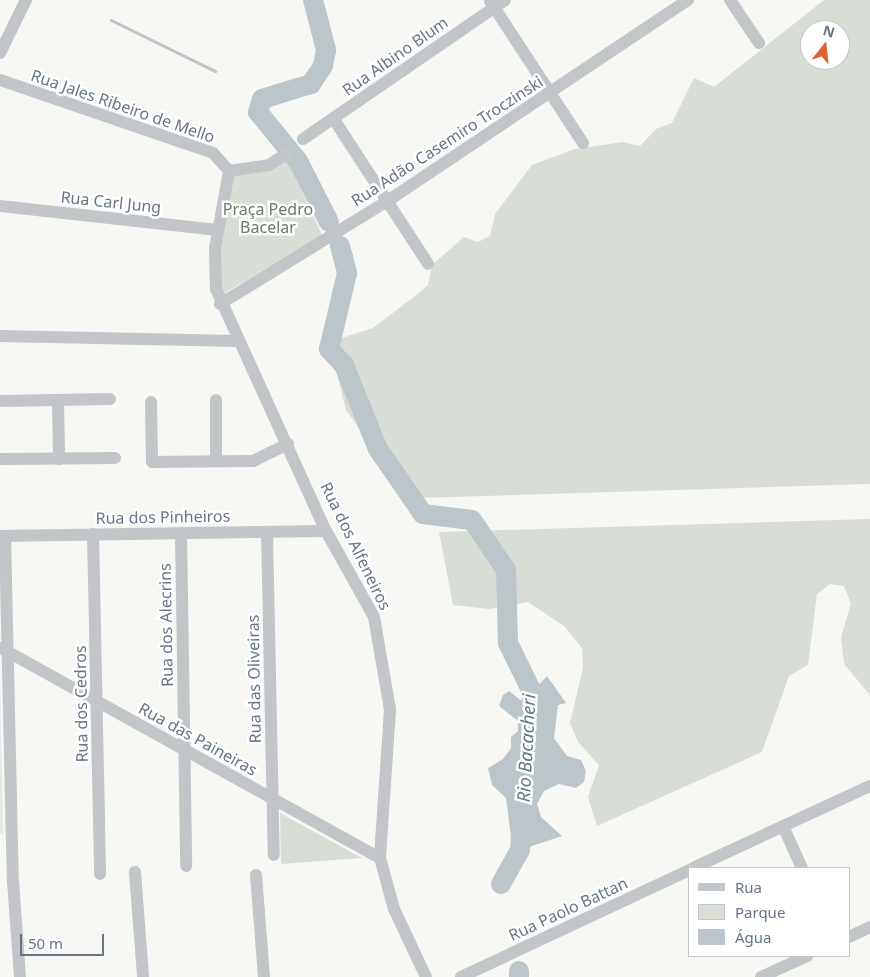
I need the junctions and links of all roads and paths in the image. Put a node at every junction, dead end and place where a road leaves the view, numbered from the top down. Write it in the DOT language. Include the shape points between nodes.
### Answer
graph roads {
  1 [pos="26,0"];
  2 [pos="688,0"];
  3 [pos="730,0"];
  4 [pos="496,2"];
  5 [pos="759,43"];
  6 [pos="0,53"];
  7 [pos="0,80"];
  8 [pos="550,92"];
  9 [pos="333,118"];
  10 [pos="303,139"];
  11 [pos="583,143"];
  12 [pos="286,154"];
  13 [pos="229,171"];
  14 [pos="389,200"];
  15 [pos="0,206"];
  16 [pos="218,230"];
  17 [pos="428,264"];
  18 [pos="220,304"];
  19 [pos="0,336"];
  20 [pos="238,341"];
  21 [pos="110,399"];
  22 [pos="58,400"];
  23 [pos="216,400"];
  24 [pos="0,401"];
  25 [pos="152,402"];
  26 [pos="288,444"];
  27 [pos="115,458"];
  28 [pos="0,459"];
  29 [pos="59,459"];
  30 [pos="216,461"];
  31 [pos="326,531"];
  32 [pos="267,532"];
  33 [pos="181,533"];
  34 [pos="93,534"];
  35 [pos="2,536"];
  36 [pos="4,650"];
  37 [pos="97,702"];
  38 [pos="184,750"];
  39 [pos="870,786"];
  40 [pos="273,799"];
  41 [pos="783,826"];
  42 [pos="274,855"];
  43 [pos="380,858"];
  44 [pos="186,866"];
  45 [pos="696,867"];
  46 [pos="802,867"];
  47 [pos="688,870"];
  48 [pos="135,872"];
  49 [pos="100,874"];
  50 [pos="256,876"];
  51 [pos="6,882"];
  52 [pos="870,927"];
  53 [pos="850,937"];
  54 [pos="805,957"];
  55 [pos="20,977"];
  56 [pos="143,977"];
  57 [pos="264,977"];
  58 [pos="426,977"];
  59 [pos="461,977"];
  60 [pos="761,977"];
  1 -- 6 [label="street"];
  2 -- 8 [label="street, Rua Adão Casemiro Troczinski"];
  3 -- 5 [label="street"];
  4 -- 8 [label="street"];
  4 -- 9 [label="street, Rua Albino Blum"];
  7 -- 13 [label="street, Rua Jales Ribeiro de Mello" via="213,154"];
  8 -- 11 [label="street"];
  8 -- 14 [label="street, Rua Adão Casemiro Troczinski"];
  9 -- 10 [label="street, Rua Albino Blum"];
  9 -- 14 [label="street"];
  12 -- 13 [label="street" via="269,164"];
  13 -- 16 [label="street, Rua dos Alfeneiros"];
  14 -- 17 [label="street"];
  14 -- 18 [label="street, Rua Adão Casemiro Troczinski"];
  15 -- 16 [label="street, Rua Carl Jung"];
  16 -- 18 [label="street, Rua dos Alfeneiros" via="214,271"];
  18 -- 20 [label="street, Rua dos Alfeneiros"];
  19 -- 20 [label="street"];
  20 -- 26 [label="street, Rua dos Alfeneiros"];
  21 -- 22 [label="street"];
  22 -- 24 [label="street"];
  22 -- 29 [label="street"];
  23 -- 30 [label="street"];
  25 -- 30 [label="street" via="152,462"];
  26 -- 30 [label="street" via="253,461"];
  26 -- 31 [label="street, Rua dos Alfeneiros"];
  27 -- 29 [label="street"];
  28 -- 29 [label="street"];
  31 -- 32 [label="street, Rua dos Pinheiros"];
  31 -- 43 [label="street, Rua dos Alfeneiros" via="371,609 389,699"];
  32 -- 33 [label="street, Rua dos Pinheiros"];
  32 -- 40 [label="street, Rua das Oliveiras"];
  33 -- 34 [label="street, Rua dos Pinheiros"];
  33 -- 38 [label="street, Rua dos Alecrins"];
  34 -- 35 [label="street, Rua dos Pinheiros"];
  34 -- 37 [label="street, Rua dos Cedros"];
  35 -- 36 [label="street"];
  36 -- 37 [label="street, Rua das Paineiras"];
  36 -- 51 [label="street"];
  37 -- 38 [label="street, Rua das Paineiras"];
  37 -- 49 [label="street, Rua dos Cedros"];
  38 -- 40 [label="street, Rua das Paineiras"];
  38 -- 44 [label="street, Rua dos Alecrins"];
  39 -- 41 [label="street"];
  40 -- 42 [label="street, Rua das Oliveiras"];
  40 -- 43 [label="street, Rua das Paineiras"];
  41 -- 45 [label="street"];
  41 -- 46 [label="street"];
  43 -- 58 [label="street, Rua dos Alfeneiros" via="394,909"];
  47 -- 59 [label="street, Rua Paolo Battan"];
  48 -- 56 [label="street"];
  50 -- 57 [label="street"];
  51 -- 55 [label="street"];
  52 -- 53 [label="street"];
  54 -- 60 [label="street"];
}
